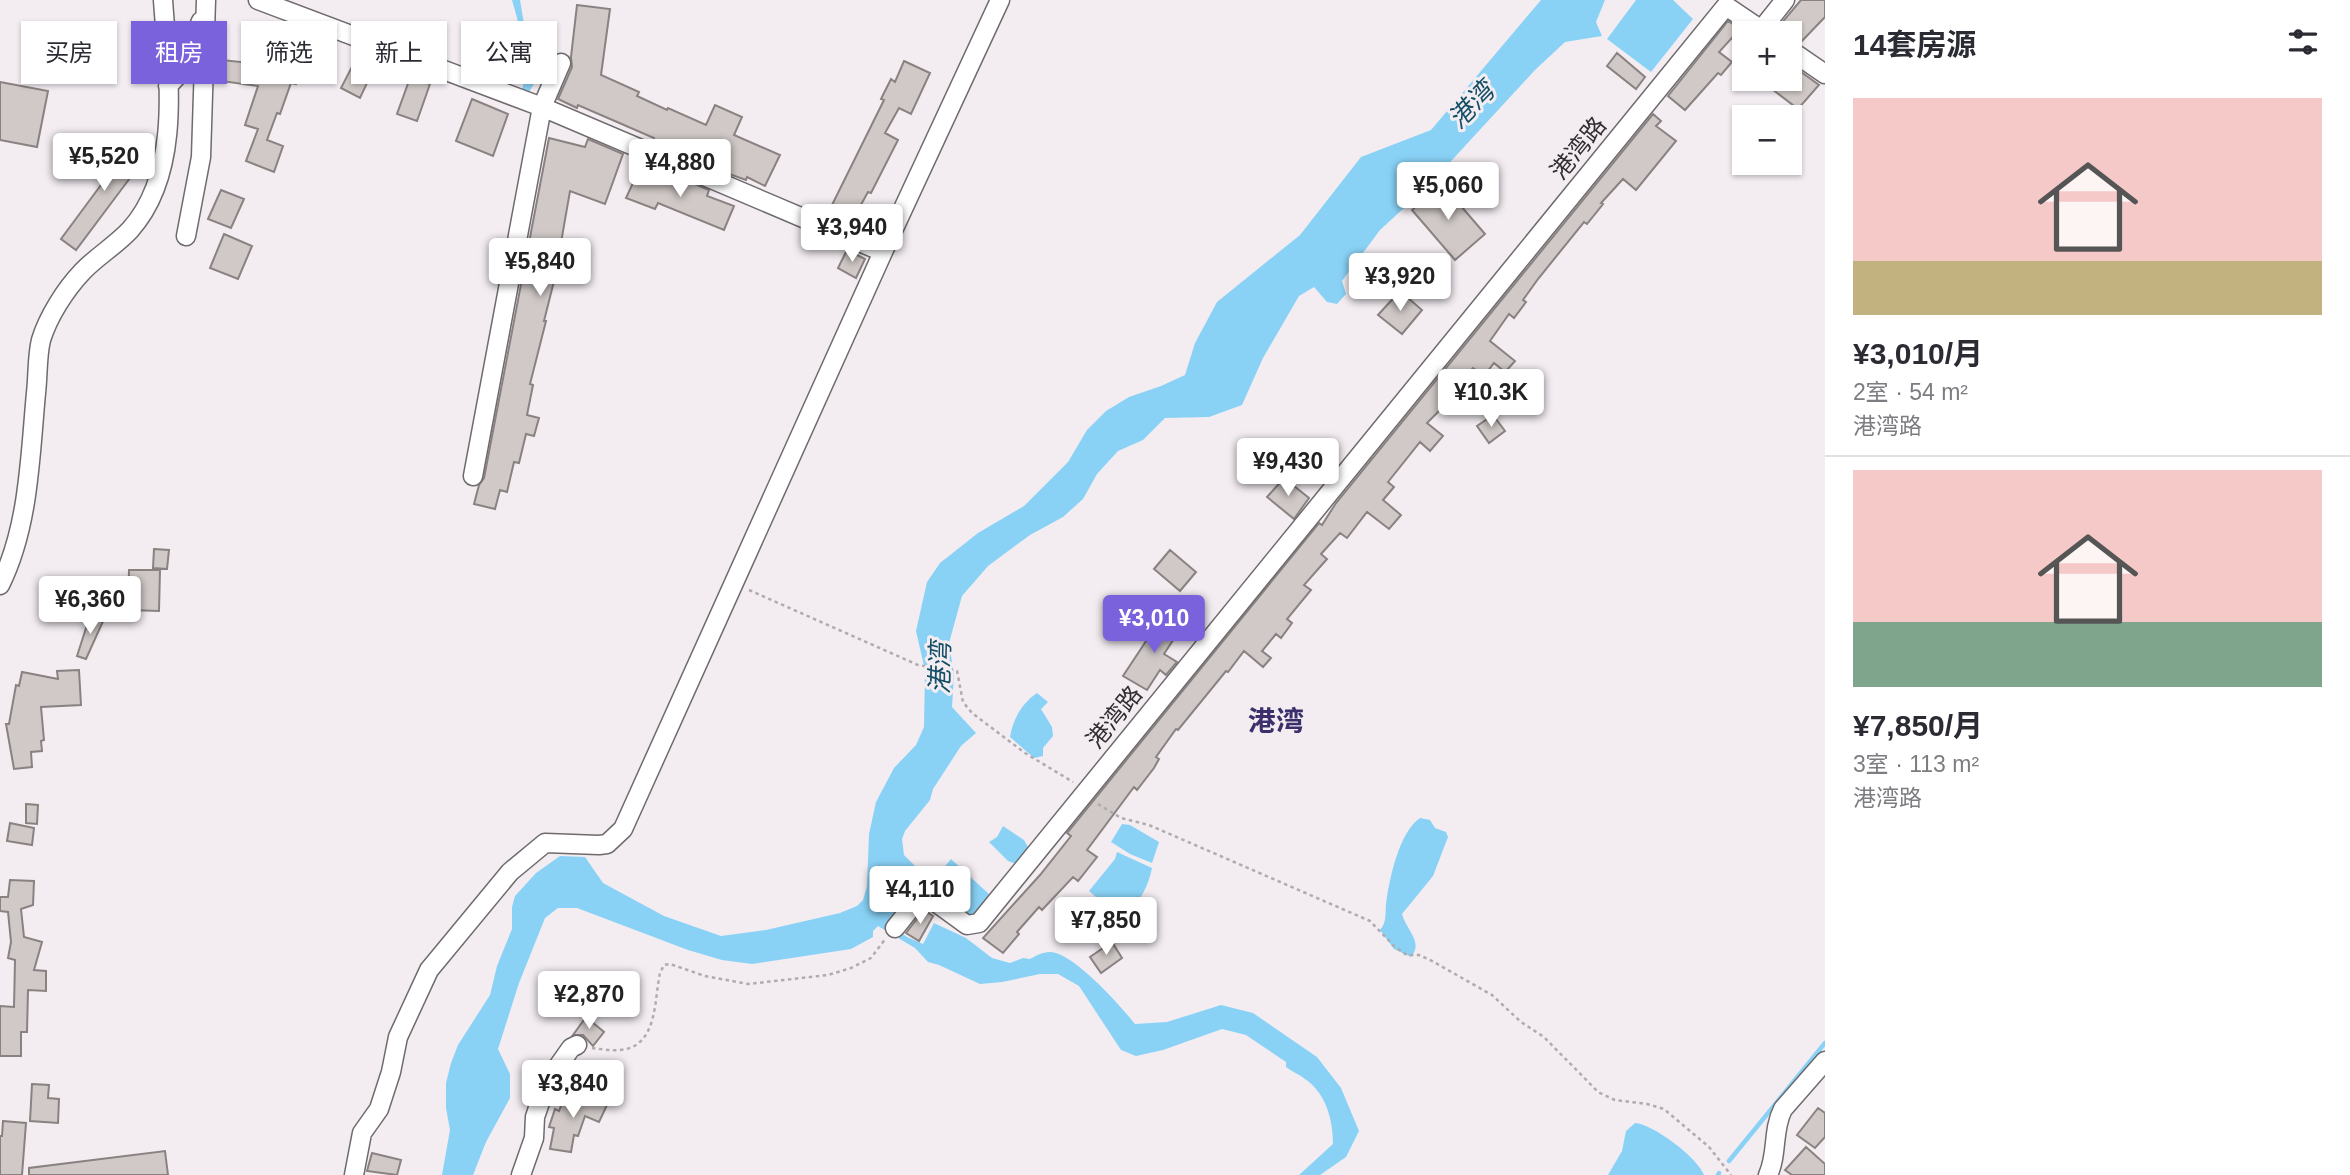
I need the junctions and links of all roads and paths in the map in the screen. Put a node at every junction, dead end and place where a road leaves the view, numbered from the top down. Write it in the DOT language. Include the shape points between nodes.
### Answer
graph roads {
  1 [pos="163,0"];
  2 [pos="258,0"];
  3 [pos="1000,0"];
  4 [pos="1785,0"];
  5 [pos="208,3"];
  6 [pos="1747,21"];
  7 [pos="1771,21"];
  8 [pos="1802,58"];
  9 [pos="561,63"];
  10 [pos="1825,74"];
  11 [pos="168,86"];
  12 [pos="542,107"];
  13 [pos="186,236"];
  14 [pos="883,252"];
  15 [pos="473,476"];
  16 [pos="734,583"];
  17 [pos="0,585"];
  18 [pos="1086,790"];
  19 [pos="895,928"];
  20 [pos="577,1045"];
  21 [pos="1825,1061"];
  22 [pos="354,1175"];
  23 [pos="522,1175"];
  24 [pos="1731,1175"];
  25 [pos="1768,1175"];
  1 -- 11 [label="street"];
  2 -- 12 [label="street"];
  3 -- 14 [label="street"];
  4 -- 7 [label="street"];
  5 -- 11 [label="street" via="181,72"];
  5 -- 13 [label="street" via="201,157"];
  6 -- 18 [label="street, 港湾路" via="1726,6"];
  8 -- 10 [label="street"];
  9 -- 12 [label="street"];
  11 -- 17 [label="street" via="165,160 151,197 132,227 82,272 59,303 41,341 26,494 11,562"];
  12 -- 14 [label="street"];
  12 -- 15 [label="street"];
  14 -- 16 [label="street"];
  16 -- 18 [label="path" via="918,665 957,671 963,702 972,713"];
  16 -- 22 [label="street" via="623,829 607,844 545,842 510,872 429,970 398,1037 379,1109 362,1133"];
  18 -- 19 [label="street, 港湾路" via="979,923 967,925 923,893"];
  18 -- 24 [label="path" via="1092,800 1121,818 1149,825 1370,921 1407,954 1432,961 1492,995 1544,1037 1598,1092 1615,1100 1664,1109 1709,1147"];
  19 -- 20 [label="path" via="871,958 828,975 748,984 664,965 651,1026 638,1045 621,1050"];
  20 -- 23 [label="street" via="547,1082"];
  21 -- 25 [label="street" via="1778,1119"];
}
